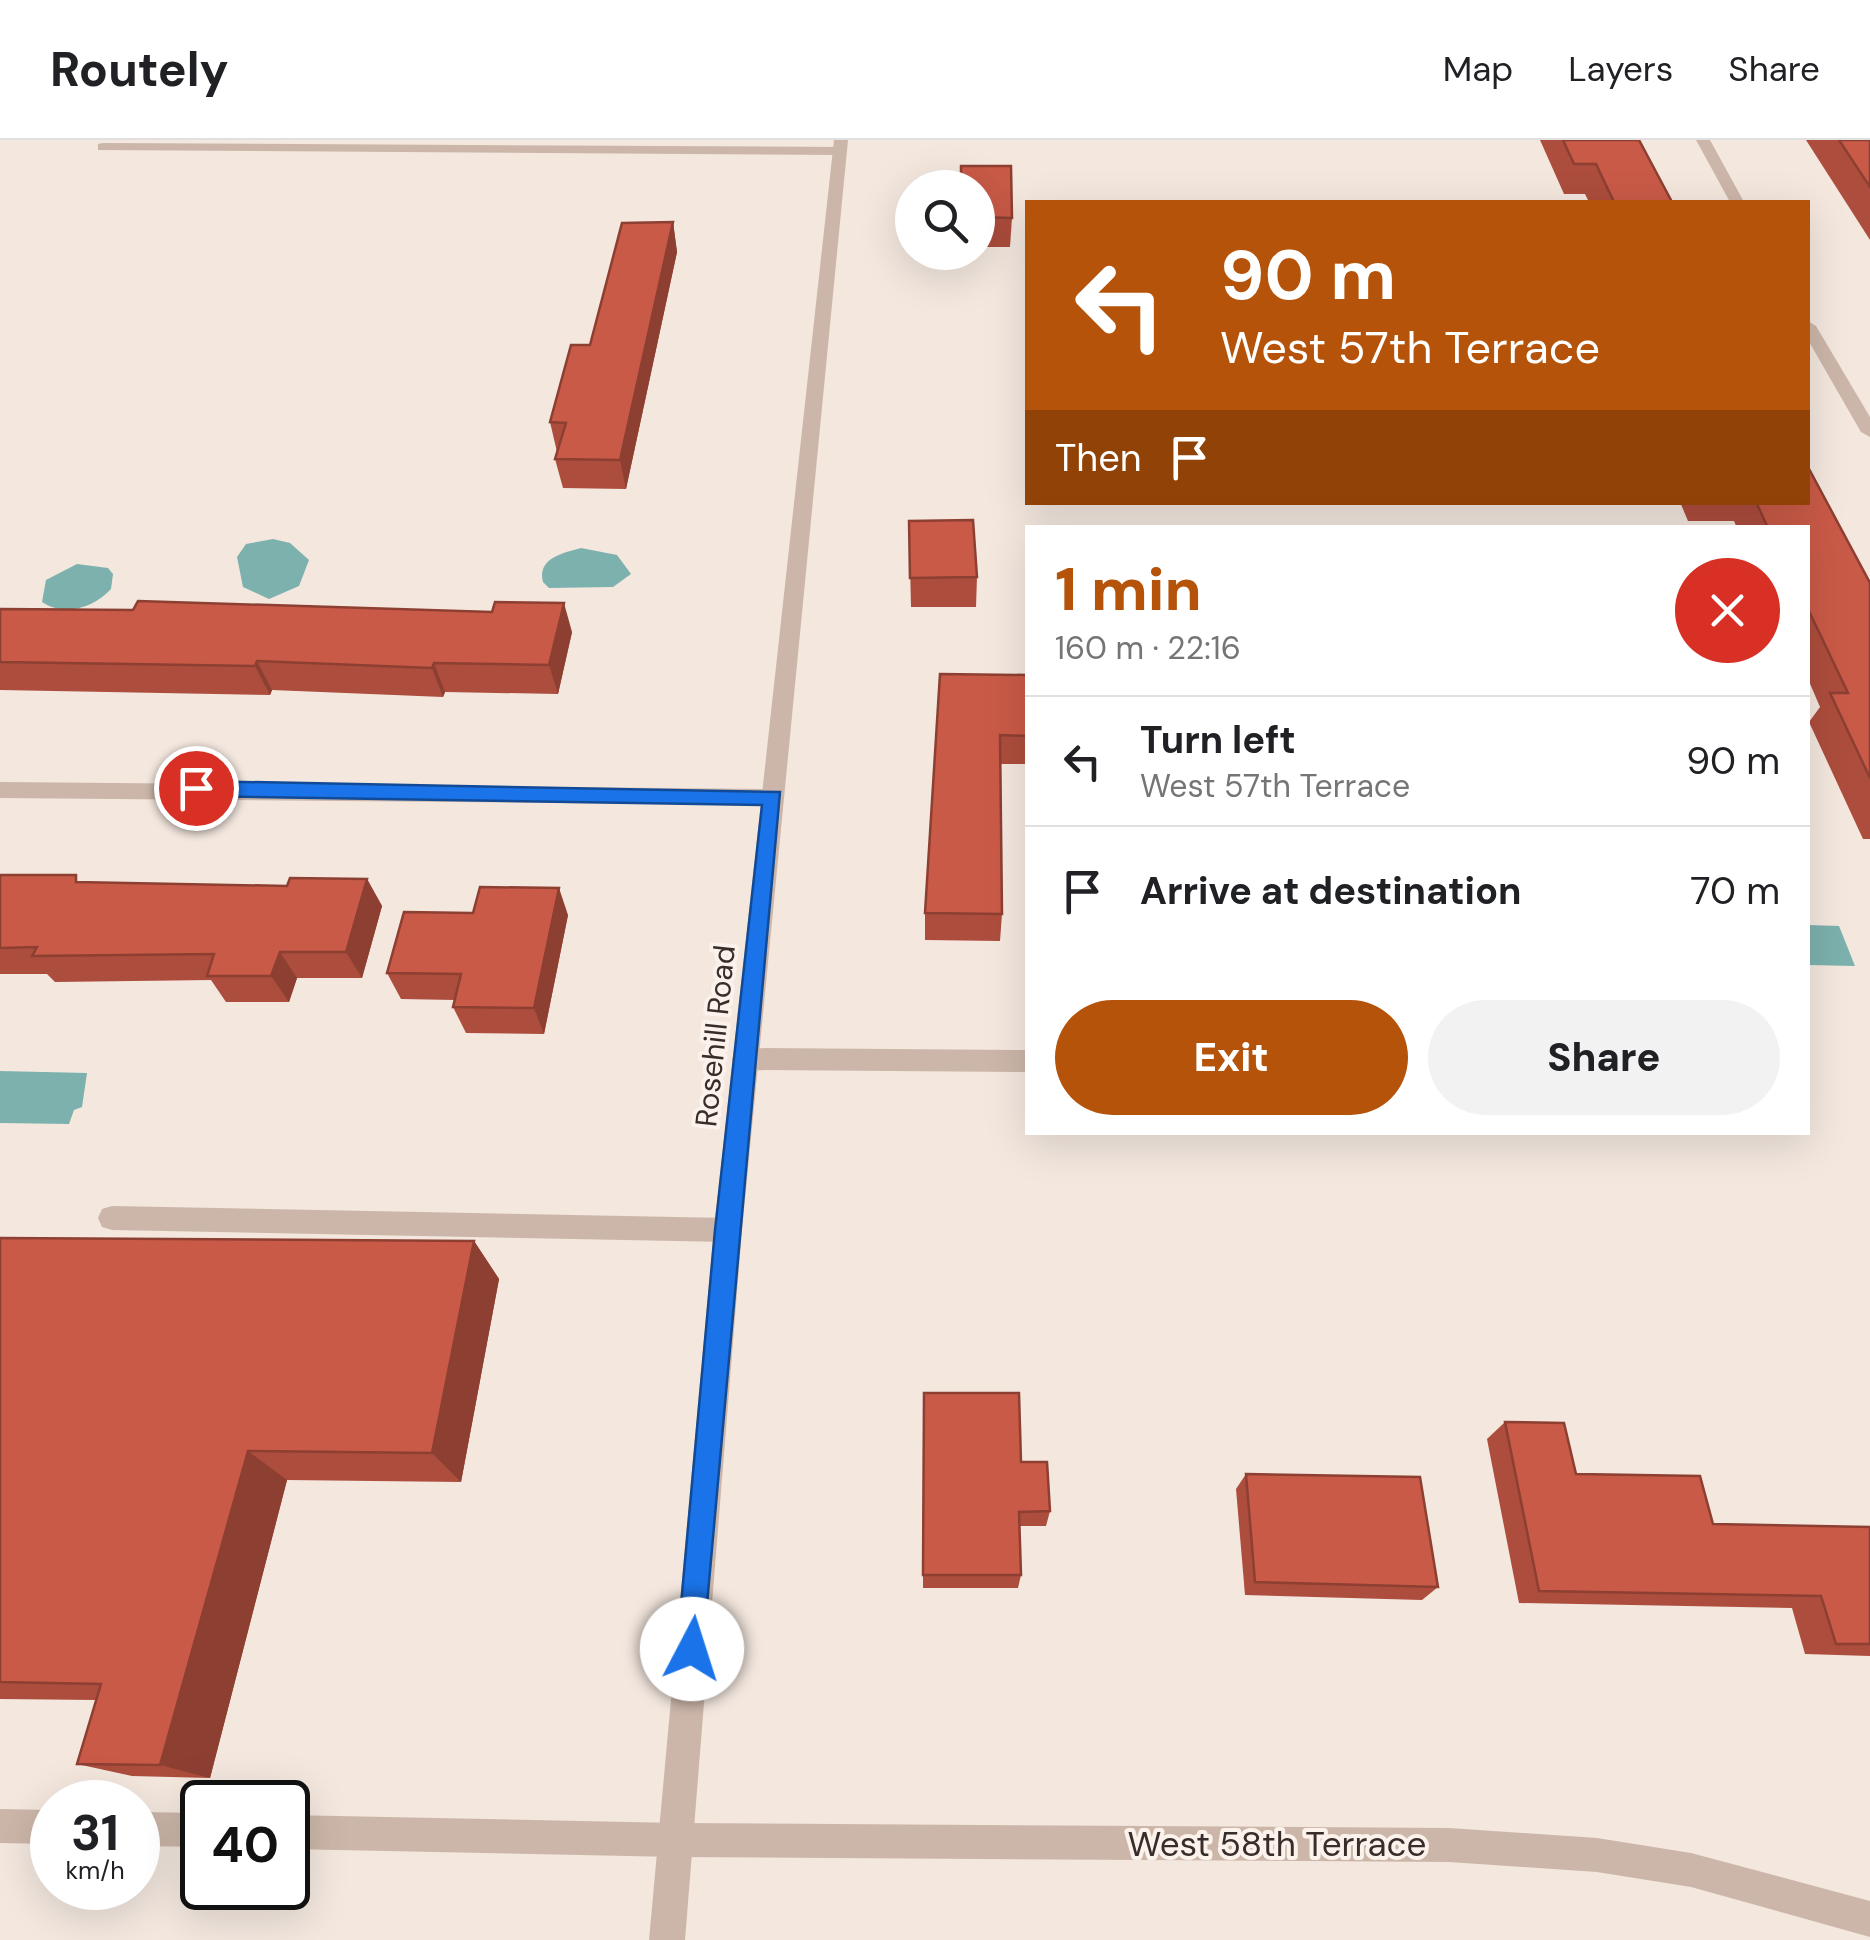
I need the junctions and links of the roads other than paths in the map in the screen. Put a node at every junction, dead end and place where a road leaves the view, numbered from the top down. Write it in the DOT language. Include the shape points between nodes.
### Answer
graph roads {
  1 [pos="1702,140"];
  2 [pos="97,144"];
  3 [pos="841,146"];
  4 [pos="1736,200"];
  5 [pos="1810,329"];
  6 [pos="1870,432"];
  7 [pos="0,790"];
  8 [pos="773,798"];
  9 [pos="745,1059"];
  10 [pos="1025,1062"];
  11 [pos="112,1218"];
  12 [pos="728,1230"];
  13 [pos="0,1826"];
  14 [pos="30,1827"];
  15 [pos="310,1832"];
  16 [pos="676,1840"];
  17 [pos="1870,1920"];
  18 [pos="667,1940"];
  1 -- 4 [label="street"];
  2 -- 3 [label="street"];
  3 -- 8 [label="street, Rosehill Road"];
  5 -- 6 [label="street"];
  7 -- 8 [label="street"];
  8 -- 9 [label="street, Rosehill Road"];
  9 -- 10 [label="street"];
  9 -- 12 [label="street, Rosehill Road"];
  11 -- 12 [label="street"];
  12 -- 16 [label="street, Rosehill Road"];
  13 -- 14 [label="street"];
  15 -- 16 [label="street, West 58th Terrace"];
  16 -- 17 [label="street, West 58th Terrace" via="1597,1855 1691,1870"];
  16 -- 18 [label="street, Rosehill Road"];
}
